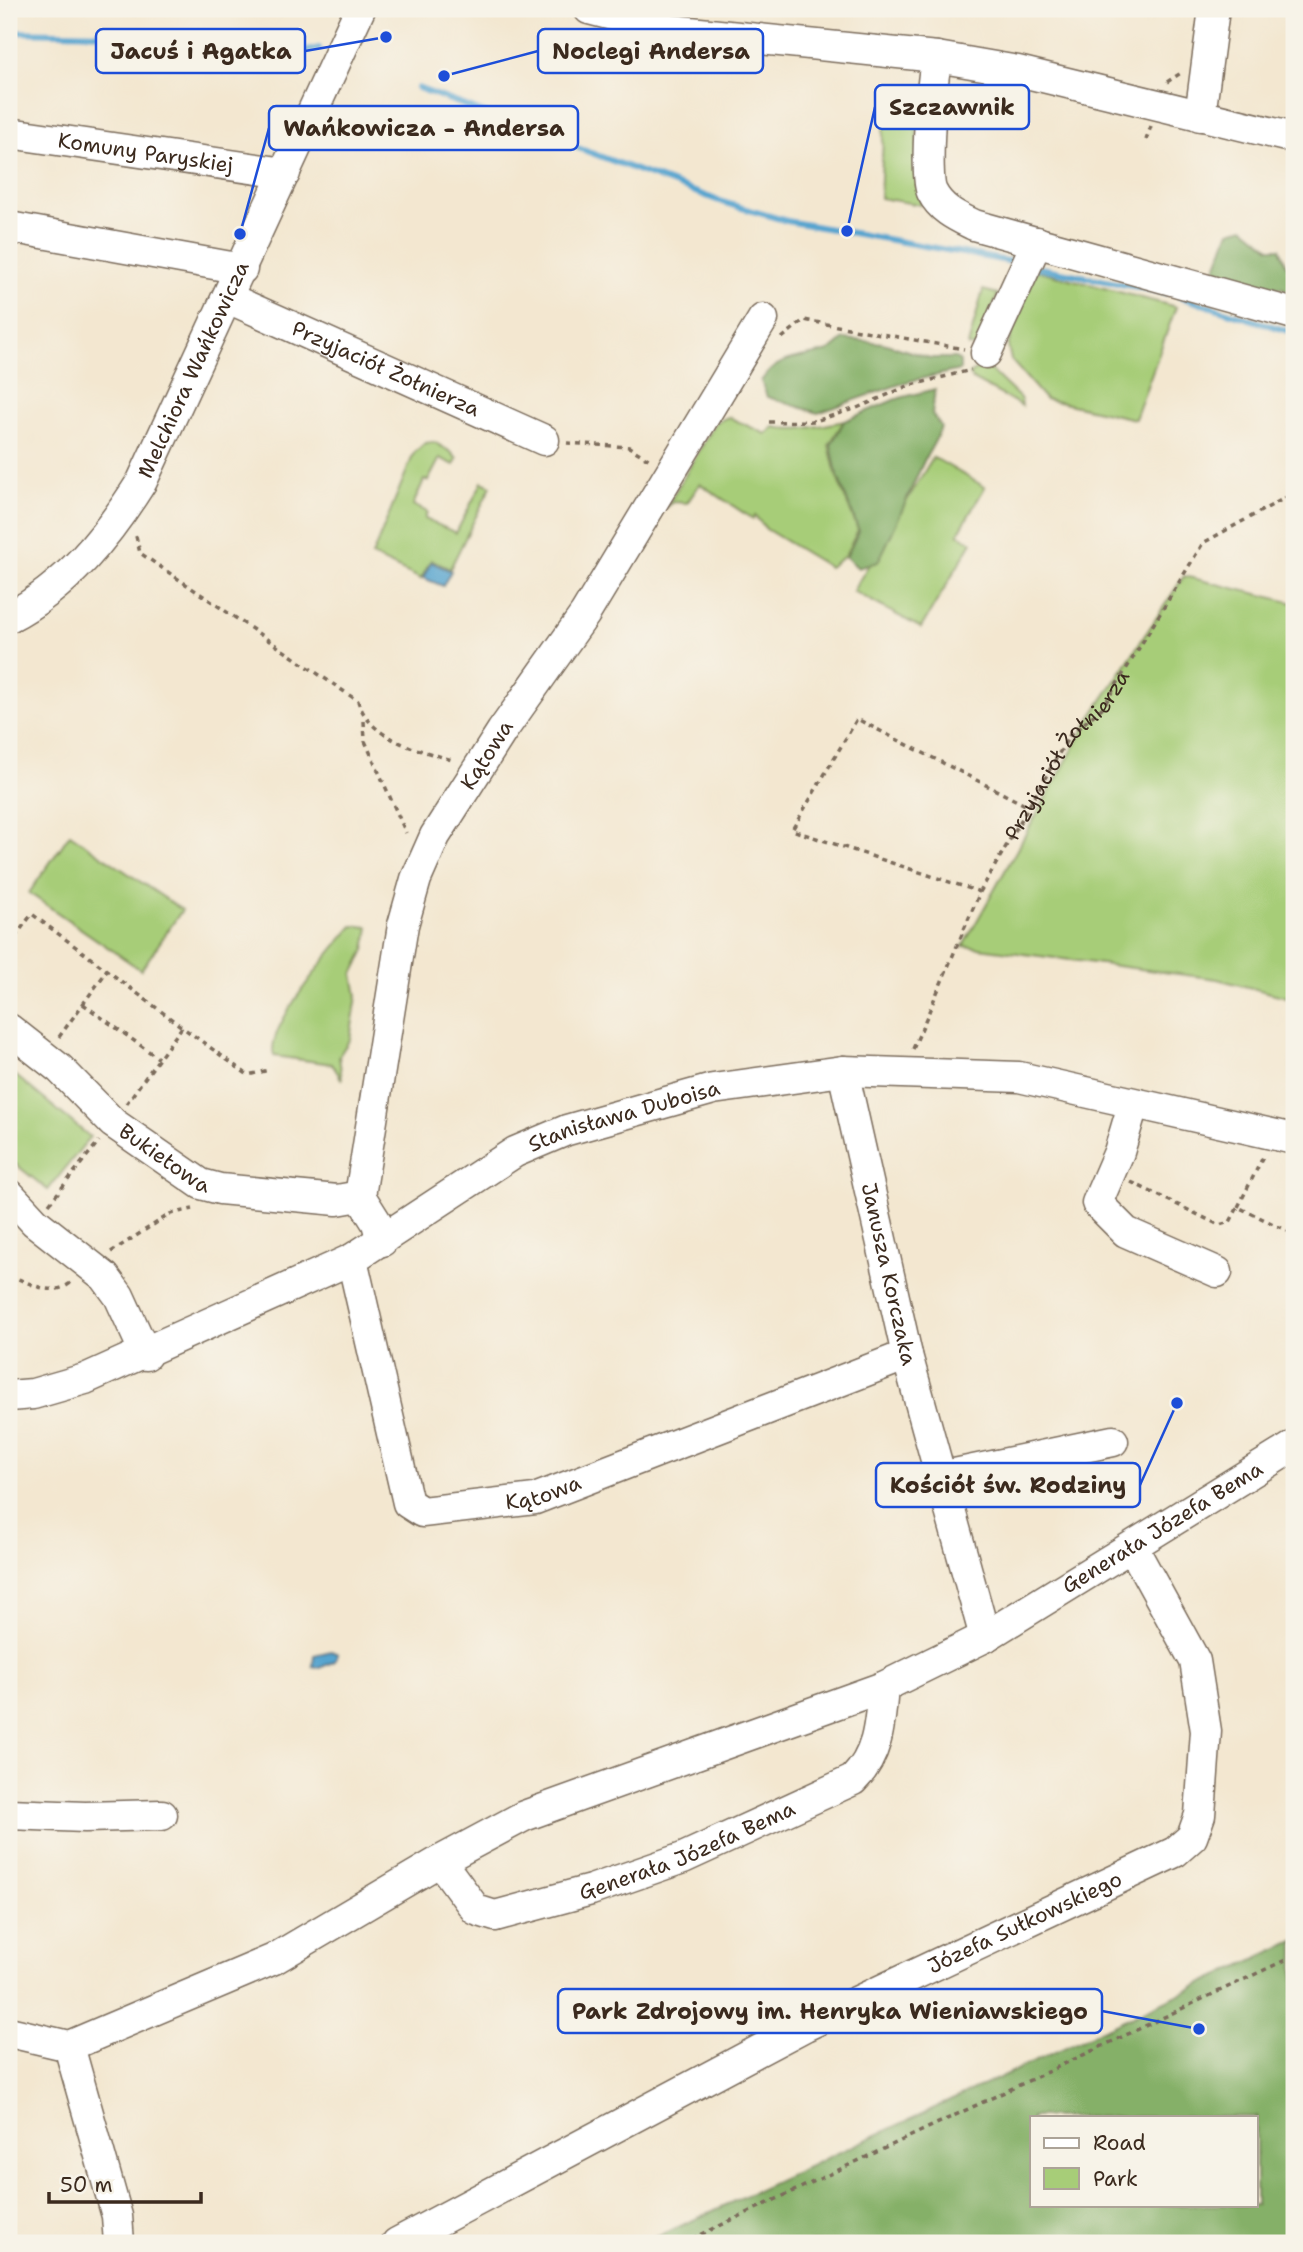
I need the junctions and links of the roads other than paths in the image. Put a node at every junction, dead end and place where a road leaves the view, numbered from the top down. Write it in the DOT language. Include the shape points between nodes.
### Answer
graph roads {
  1 [pos="360,9"];
  2 [pos="589,9"];
  3 [pos="1213,9"];
  4 [pos="937,57"];
  5 [pos="1200,116"];
  6 [pos="9,133"];
  7 [pos="1294,138"];
  8 [pos="285,173"];
  9 [pos="9,227"];
  10 [pos="1030,257"];
  11 [pos="242,269"];
  12 [pos="228,298"];
  13 [pos="1294,314"];
  14 [pos="769,332"];
  15 [pos="986,353"];
  16 [pos="544,440"];
  17 [pos="9,617"];
  18 [pos="9,1029"];
  19 [pos="843,1071"];
  20 [pos="1133,1105"];
  21 [pos="1284,1136"];
  22 [pos="9,1194"];
  23 [pos="359,1196"];
  24 [pos="382,1241"];
  25 [pos="352,1259"];
  26 [pos="1217,1272"];
  27 [pos="146,1355"];
  28 [pos="907,1355"];
  29 [pos="9,1396"];
  30 [pos="1113,1441"];
  31 [pos="1294,1446"];
  32 [pos="940,1476"];
  33 [pos="1133,1548"];
  34 [pos="985,1637"];
  35 [pos="883,1687"];
  36 [pos="9,1814"];
  37 [pos="162,1815"];
  38 [pos="440,1861"];
  39 [pos="9,2032"];
  40 [pos="69,2046"];
  41 [pos="119,2243"];
  42 [pos="397,2243"];
  1 -- 8 [label="street, Melchiora Wańkowicza"];
  2 -- 4 [label="street" via="670,30"];
  3 -- 5 [label="street"];
  4 -- 5 [label="street" via="1018,71"];
  4 -- 10 [label="street" via="930,118 931,191 948,212"];
  5 -- 7 [label="street"];
  6 -- 8 [label="street, Komuny Paryskiej"];
  8 -- 11 [label="street, Melchiora Wańkowicza"];
  9 -- 11 [label="street"];
  10 -- 13 [label="street"];
  10 -- 15 [label="street"];
  11 -- 12 [label="street, Melchiora Wańkowicza"];
  12 -- 16 [label="street, Przyjaciół Żołnierza"];
  12 -- 17 [label="street, Melchiora Wańkowicza" via="142,481 120,517 57,584"];
  14 -- 23 [label="street, Kątowa" via="669,472 585,614 476,769 435,836 403,925"];
  18 -- 23 [label="street, Bukietowa" via="113,1123 201,1184 337,1199"];
  19 -- 20 [label="street, Stanisława Duboisa" via="1018,1077"];
  19 -- 24 [label="street, Stanisława Duboisa" via="713,1089 567,1130 515,1152"];
  19 -- 28 [label="street, Janusza Korczaka"];
  20 -- 21 [label="street, Stanisława Duboisa"];
  20 -- 26 [label="street" via="1097,1203 1126,1232"];
  22 -- 27 [label="street" via="35,1222 92,1266 119,1296"];
  23 -- 24 [label="street" via="377,1223"];
  24 -- 25 [label="street, Stanisława Duboisa"];
  25 -- 27 [label="street, Stanisława Duboisa"];
  25 -- 28 [label="street, Kątowa" via="408,1503 422,1512 535,1499"];
  27 -- 29 [label="street, Stanisława Duboisa" via="85,1379"];
  28 -- 32 [label="street, Janusza Korczaka"];
  30 -- 32 [label="street"];
  31 -- 33 [label="street, Generała Józefa Bema"];
  32 -- 34 [label="street, Janusza Korczaka"];
  33 -- 34 [label="street, Generała Józefa Bema"];
  33 -- 42 [label="street, Józefa Sułkowskiego" via="1195,1661 1206,1731 1200,1815 1192,1837 1175,1852 804,2026"];
  34 -- 35 [label="street, Generała Józefa Bema"];
  35 -- 38 [label="street, Generała Józefa Bema" via="524,1816"];
  35 -- 38 [label="street, Generała Józefa Bema" via="880,1731 867,1765 853,1780 683,1858 495,1916 476,1910"];
  36 -- 37 [label="street"];
  38 -- 40 [label="street, Generała Józefa Bema" via="274,1959"];
  39 -- 40 [label="street"];
  40 -- 41 [label="street" via="117,2216"];
}
